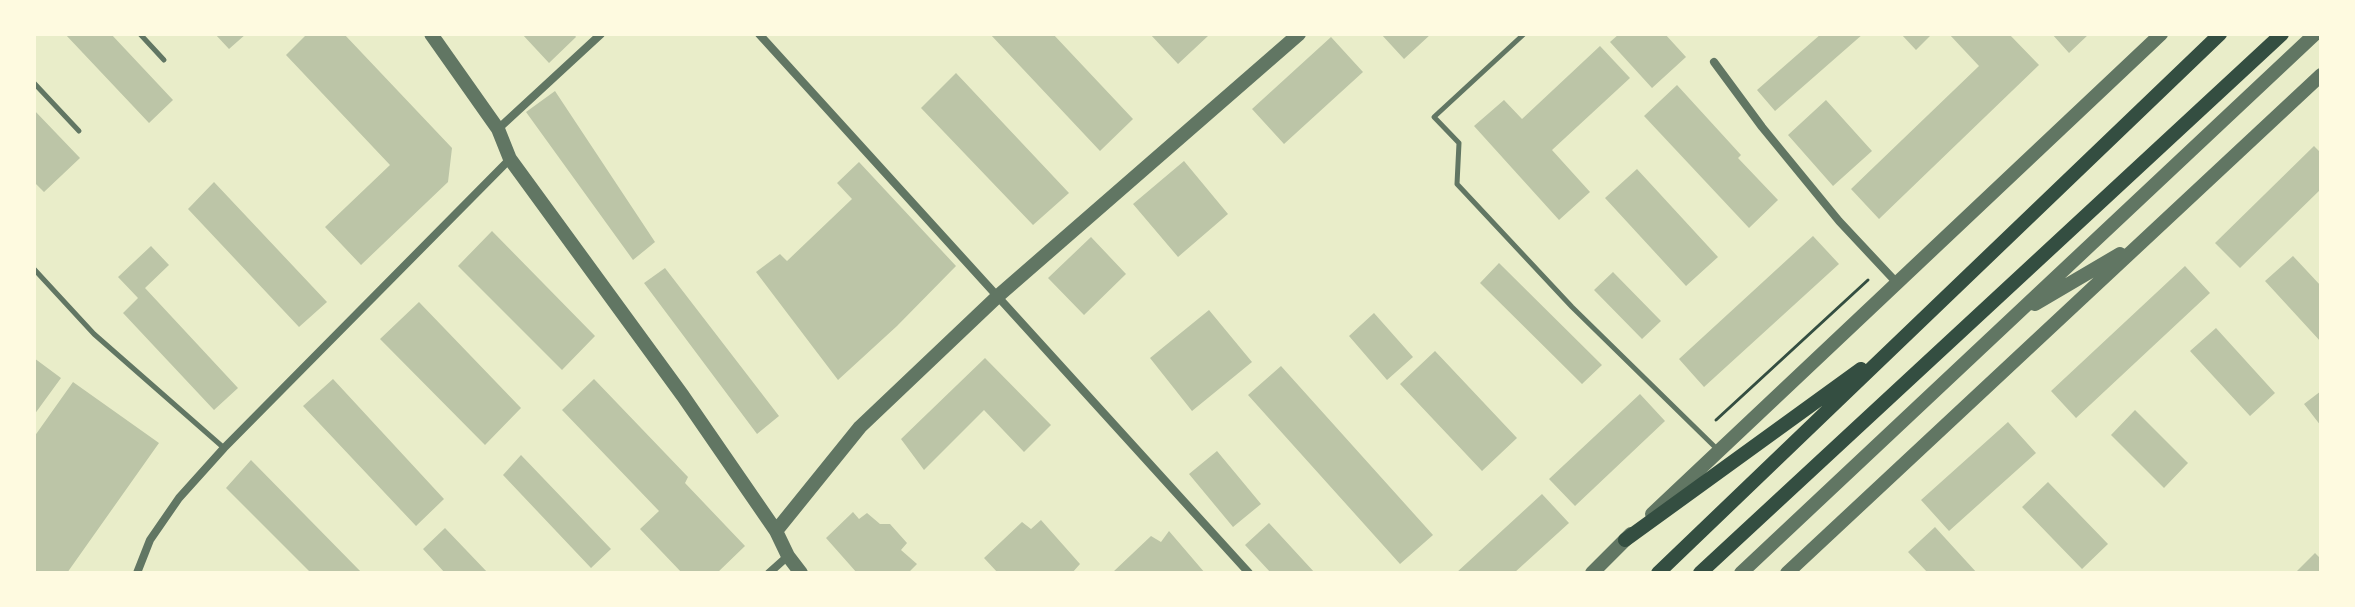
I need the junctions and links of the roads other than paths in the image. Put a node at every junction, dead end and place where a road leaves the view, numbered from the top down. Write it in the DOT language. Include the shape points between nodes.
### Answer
graph roads {
  1 [pos="140,34"];
  2 [pos="431,34"];
  3 [pos="601,34"];
  4 [pos="759,34"];
  5 [pos="1299,34"];
  6 [pos="1524,34"];
  7 [pos="2161,34"];
  8 [pos="2220,34"];
  9 [pos="2282,34"];
  10 [pos="2315,34"];
  11 [pos="164,60"];
  12 [pos="1714,62"];
  13 [pos="2321,75"];
  14 [pos="34,83"];
  15 [pos="498,129"];
  16 [pos="79,131"];
  17 [pos="510,159"];
  18 [pos="2143,241"];
  19 [pos="34,269"];
  20 [pos="1897,283"];
  21 [pos="998,296"];
  22 [pos="2014,317"];
  23 [pos="1909,333"];
  24 [pos="224,448"];
  25 [pos="1719,451"];
  26 [pos="776,531"];
  27 [pos="1625,540"];
  28 [pos="788,556"];
  29 [pos="137,573"];
  30 [pos="769,573"];
  31 [pos="801,573"];
  32 [pos="1249,573"];
  33 [pos="1592,573"];
  34 [pos="1658,573"];
  35 [pos="1700,573"];
  36 [pos="1741,573"];
  37 [pos="1787,573"];
  1 -- 11 [label="lane"];
  2 -- 15 [label="street"];
  3 -- 15 [label="street"];
  4 -- 21 [label="street"];
  5 -- 21 [label="street"];
  6 -- 25 [label="lane" via="1434,117 1459,143 1457,184 1572,307"];
  7 -- 20 [label="street"];
  8 -- 23 [label="main road"];
  9 -- 35 [label="main road"];
  10 -- 22 [label="street"];
  12 -- 20 [label="street" via="1839,221"];
  13 -- 18 [label="street"];
  14 -- 16 [label="lane"];
  15 -- 17 [label="street"];
  17 -- 24 [label="street"];
  17 -- 26 [label="street"];
  18 -- 22 [label="street"];
  18 -- 37 [label="street"];
  19 -- 24 [label="lane" via="94,334"];
  20 -- 25 [label="street"];
  21 -- 26 [label="street" via="860,427"];
  21 -- 32 [label="street"];
  22 -- 36 [label="street"];
  23 -- 27 [label="main road"];
  23 -- 34 [label="main road"];
  24 -- 29 [label="street" via="171,509 150,540"];
  25 -- 27 [label="street"];
  26 -- 28 [label="street"];
  27 -- 33 [label="street"];
  28 -- 30 [label="street"];
  28 -- 31 [label="street"];
}
